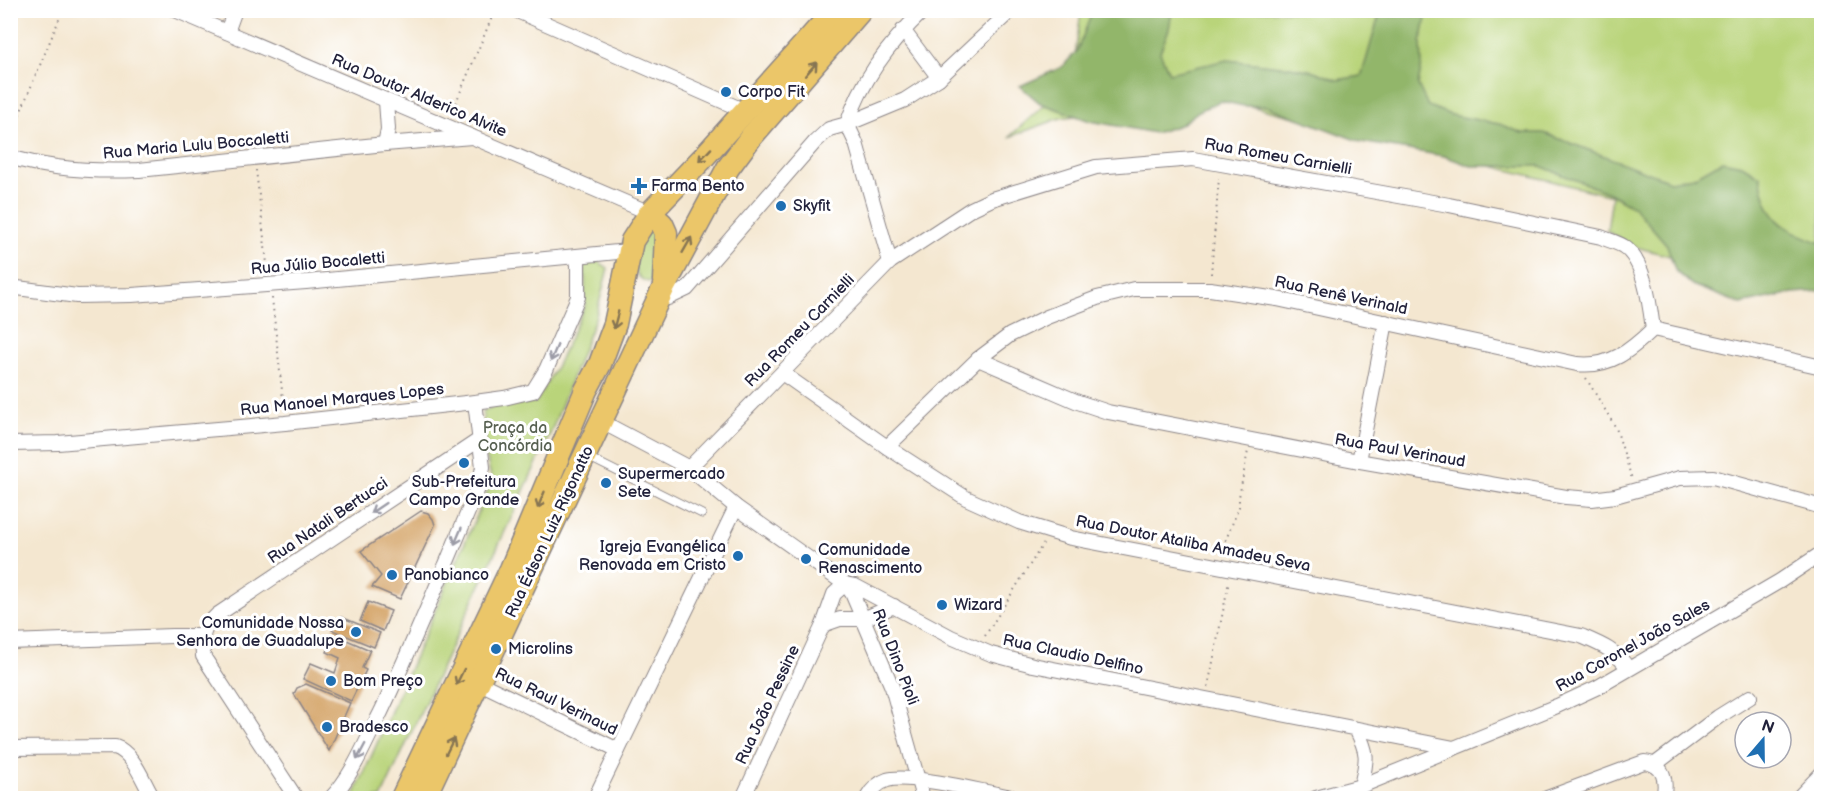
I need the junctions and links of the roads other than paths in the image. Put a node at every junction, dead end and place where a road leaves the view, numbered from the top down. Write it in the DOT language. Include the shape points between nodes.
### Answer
graph roads {
  1 [pos="175,10"];
  2 [pos="235,10"];
  3 [pos="515,10"];
  4 [pos="835,10"];
  5 [pos="861,10"];
  6 [pos="924,10"];
  7 [pos="1008,10"];
  8 [pos="903,30"];
  9 [pos="227,32"];
  10 [pos="939,78"];
  11 [pos="386,101"];
  12 [pos="745,111"];
  13 [pos="847,124"];
  14 [pos="474,137"];
  15 [pos="385,144"];
  16 [pos="10,157"];
  17 [pos="650,213"];
  18 [pos="578,257"];
  19 [pos="628,259"];
  20 [pos="890,262"];
  21 [pos="10,286"];
  22 [pos="662,293"];
  23 [pos="1386,322"];
  24 [pos="1653,329"];
  25 [pos="978,359"];
  26 [pos="1821,367"];
  27 [pos="782,373"];
  28 [pos="586,390"];
  29 [pos="475,402"];
  30 [pos="602,422"];
  31 [pos="479,440"];
  32 [pos="10,444"];
  33 [pos="886,447"];
  34 [pos="586,456"];
  35 [pos="1359,461"];
  36 [pos="689,468"];
  37 [pos="736,507"];
  38 [pos="1821,507"];
  39 [pos="702,514"];
  40 [pos="1821,553"];
  41 [pos="845,584"];
  42 [pos="894,606"];
  43 [pos="863,619"];
  44 [pos="823,625"];
  45 [pos="202,636"];
  46 [pos="10,642"];
  47 [pos="1628,668"];
  48 [pos="480,683"];
  49 [pos="1750,697"];
  50 [pos="1356,729"];
  51 [pos="10,748"];
  52 [pos="1454,748"];
  53 [pos="618,750"];
  54 [pos="1654,765"];
  55 [pos="1821,773"];
  56 [pos="918,780"];
  57 [pos="1361,786"];
  58 [pos="153,798"];
  59 [pos="296,798"];
  60 [pos="331,798"];
  61 [pos="402,798"];
  62 [pos="424,798"];
  63 [pos="595,798"];
  64 [pos="743,798"];
  65 [pos="867,798"];
  66 [pos="923,798"];
  67 [pos="1016,798"];
  68 [pos="1316,798"];
  69 [pos="1547,798"];
  70 [pos="1662,798"];
  71 [pos="1798,798"];
  1 -- 9 [label="street, Rua Doutor Alderico Alvite"];
  2 -- 9 [label="street"];
  3 -- 12 [label="street"];
  4 -- 12 [label="main road"];
  22 -- 5 [label="main road, Rua Édson Luiz Rigonatto, one-way" via="728,168"];
  6 -- 8 [label="street"];
  7 -- 10 [label="street"];
  8 -- 10 [label="street"];
  8 -- 13 [label="street" via="860,89"];
  9 -- 11 [label="street, Rua Doutor Alderico Alvite"];
  10 -- 13 [label="street" via="906,100"];
  11 -- 14 [label="street, Rua Doutor Alderico Alvite"];
  11 -- 15 [label="street"];
  12 -- 17 [label="main road, one-way"];
  13 -- 20 [label="street"];
  13 -- 22 [label="street" via="829,129 815,142 687,289 668,298"];
  14 -- 15 [label="street, Rua Maria Lulu Boccaletti"];
  14 -- 17 [label="street, Rua Doutor Alderico Alvite"];
  15 -- 16 [label="street, Rua Maria Lulu Boccaletti" via="139,170 63,168"];
  17 -- 19 [label="main road" via="632,241"];
  17 -- 22 [label="main road" via="666,233"];
  18 -- 19 [label="street, Rua Júlio Bocaletti"];
  18 -- 21 [label="street, Rua Júlio Bocaletti" via="132,295 77,296"];
  18 -- 29 [label="street, Rua Manoel Marques Lopes, one-way" via="578,297 540,382 533,391"];
  19 -- 22 [label="main road" via="629,281 633,286 639,291"];
  19 -- 28 [label="main road, one-way" via="615,324"];
  20 -- 24 [label="street, Rua Romeu Carnielli" via="992,199 1096,167 1193,159 1601,237 1624,247 1636,262 1648,294"];
  20 -- 27 [label="street, Rua Romeu Carnielli"];
  22 -- 30 [label="main road, Rua Édson Luiz Rigonatto"];
  23 -- 24 [label="street, Rua Renê Verinald" via="1577,364 1606,362 1631,350"];
  23 -- 25 [label="street, Rua Renê Verinald" via="1210,289 1134,289 1047,317 1010,335"];
  23 -- 35 [label="street"];
  24 -- 26 [label="street"];
  25 -- 33 [label="street, Rua Renê Verinald"];
  25 -- 35 [label="street, Rua Paul Verinaud" via="1108,412"];
  27 -- 33 [label="street, Rua Doutor Ataliba Amadeu Seva"];
  27 -- 36 [label="street, Rua Romeu Carnielli"];
  28 -- 30 [label="main road" via="588,406"];
  28 -- 61 [label="main road, one-way" via="511,569"];
  29 -- 31 [label="street"];
  29 -- 32 [label="street, Rua Manoel Marques Lopes" via="285,423"];
  30 -- 34 [label="main road, Rua Édson Luiz Rigonatto"];
  30 -- 36 [label="street, Rua Claudio Delfino"];
  31 -- 45 [label="street, Rua Natali Bertucci, one-way" via="217,615 206,625"];
  31 -- 60 [label="street, one-way" via="483,467 475,496 405,661 361,752"];
  33 -- 47 [label="street, Rua Doutor Ataliba Amadeu Seva" via="966,498 1050,532 1581,636 1607,647"];
  34 -- 39 [label="lane"];
  34 -- 48 [label="main road, Rua Édson Luiz Rigonatto"];
  35 -- 38 [label="street, Rua Paul Verinaud" via="1592,499 1680,478 1713,477"];
  36 -- 37 [label="street, Rua Claudio Delfino"];
  37 -- 41 [label="street, Rua Claudio Delfino"];
  37 -- 53 [label="street"];
  40 -- 47 [label="street, Rua Coronel João Sales" via="1752,598"];
  41 -- 42 [label="street, Rua Claudio Delfino"];
  41 -- 43 [label="street, Rua Dino Pioli"];
  41 -- 44 [label="street, Rua João Pessine" via="834,594"];
  42 -- 43 [label="street"];
  42 -- 50 [label="street, Rua Claudio Delfino" via="991,654"];
  43 -- 44 [label="street" via="840,619"];
  43 -- 56 [label="street, Rua Dino Pioli" via="892,687"];
  44 -- 64 [label="street, Rua João Pessine"];
  45 -- 46 [label="street"];
  45 -- 59 [label="street" via="203,656"];
  47 -- 52 [label="street, Rua Coronel João Sales" via="1557,706"];
  48 -- 53 [label="street, Rua Raul Verinaud"];
  62 -- 48 [label="main road, Rua Édson Luiz Rigonatto, one-way"];
  49 -- 54 [label="street"];
  50 -- 52 [label="street, Rua Claudio Delfino"];
  50 -- 57 [label="street" via="1367,760"];
  51 -- 58 [label="street" via="120,748 129,755"];
  52 -- 57 [label="street, Rua Coronel João Sales"];
  53 -- 63 [label="street"];
  54 -- 69 [label="street" via="1644,762"];
  54 -- 70 [label="street" via="1665,778"];
  55 -- 71 [label="street"];
  56 -- 65 [label="street" via="889,779"];
  56 -- 66 [label="street, Rua Dino Pioli"];
  56 -- 67 [label="street"];
  57 -- 68 [label="street, Rua Coronel João Sales"];
}
